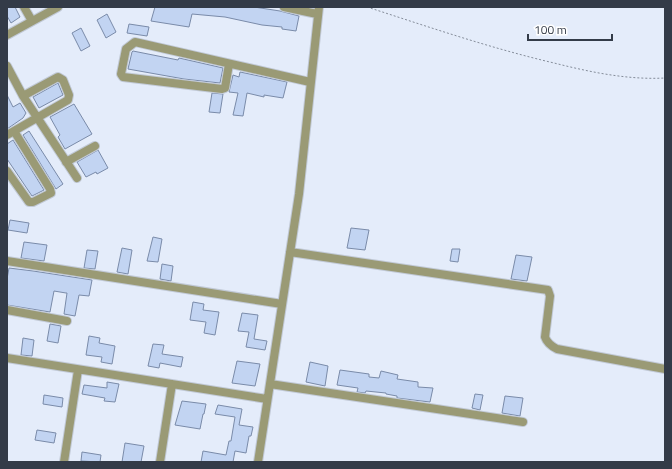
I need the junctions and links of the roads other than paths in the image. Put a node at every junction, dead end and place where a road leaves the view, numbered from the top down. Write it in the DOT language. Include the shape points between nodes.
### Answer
graph roads {
  1 [pos="24,7"];
  2 [pos="58,7"];
  3 [pos="284,7"];
  4 [pos="318,11"];
  5 [pos="32,21"];
  6 [pos="7,35"];
  7 [pos="229,64"];
  8 [pos="7,66"];
  9 [pos="310,82"];
  10 [pos="23,96"];
  11 [pos="36,118"];
  12 [pos="10,133"];
  13 [pos="95,146"];
  14 [pos="66,162"];
  15 [pos="7,171"];
  16 [pos="77,178"];
  17 [pos="290,252"];
  18 [pos="7,261"];
  19 [pos="282,304"];
  20 [pos="7,310"];
  21 [pos="67,321"];
  22 [pos="7,358"];
  23 [pos="665,368"];
  24 [pos="78,370"];
  25 [pos="172,384"];
  26 [pos="270,384"];
  27 [pos="267,399"];
  28 [pos="523,422"];
  29 [pos="64,462"];
  30 [pos="160,462"];
  31 [pos="258,462"];
  1 -- 5 [label="street"];
  2 -- 5 [label="street"];
  3 -- 4 [label="street"];
  4 -- 9 [label="street"];
  5 -- 6 [label="street"];
  7 -- 7 [label="street" via="135,42 126,49 121,74 123,77 222,89 226,88"];
  7 -- 9 [label="street"];
  8 -- 10 [label="street"];
  9 -- 17 [label="street" via="299,194"];
  10 -- 11 [label="street"];
  10 -- 11 [label="street" via="58,77 62,80 69,92 68,100"];
  11 -- 12 [label="street"];
  11 -- 14 [label="street"];
  12 -- 15 [label="street" via="51,191 50,194 29,202"];
  13 -- 14 [label="street"];
  14 -- 16 [label="street"];
  17 -- 19 [label="street"];
  17 -- 23 [label="street" via="548,290 550,296 545,337 552,347"];
  18 -- 19 [label="street"];
  19 -- 26 [label="street"];
  20 -- 21 [label="street"];
  22 -- 24 [label="street"];
  24 -- 25 [label="street"];
  24 -- 29 [label="street"];
  25 -- 27 [label="street"];
  25 -- 30 [label="street"];
  26 -- 27 [label="street"];
  26 -- 28 [label="street"];
  27 -- 31 [label="street"];
}
